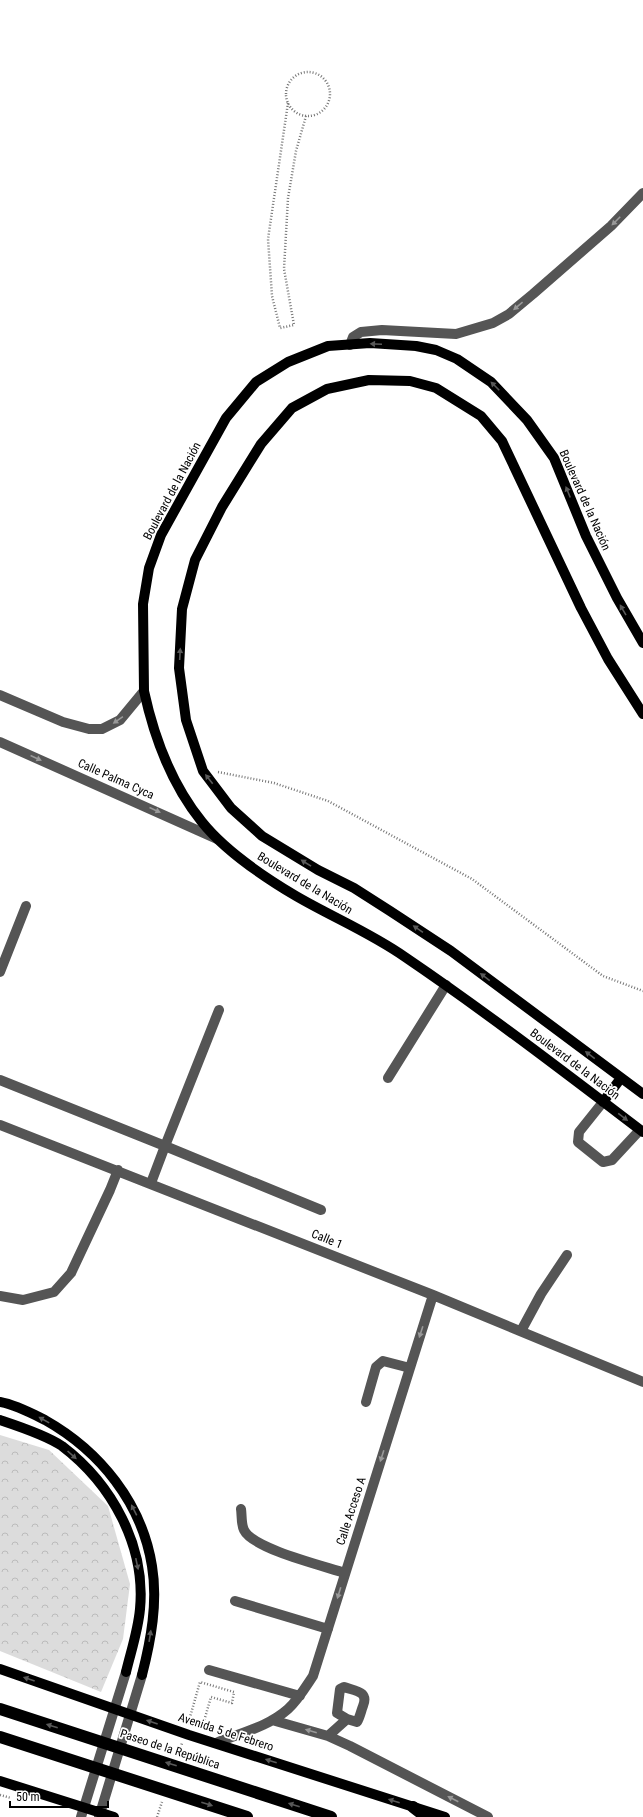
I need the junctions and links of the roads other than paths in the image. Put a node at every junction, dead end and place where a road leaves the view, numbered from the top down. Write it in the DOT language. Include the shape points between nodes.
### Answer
graph roads {
  1 [pos="643,193"];
  2 [pos="350,345"];
  3 [pos="643,643"];
  4 [pos="144,691"];
  5 [pos="0,694"];
  6 [pos="643,714"];
  7 [pos="0,742"];
  8 [pos="222,842"];
  9 [pos="26,906"];
  10 [pos="0,972"];
  11 [pos="446,985"];
  12 [pos="219,1010"];
  13 [pos="388,1078"];
  14 [pos="621,1078"];
  15 [pos="0,1080"];
  16 [pos="643,1094"];
  17 [pos="603,1102"];
  18 [pos="0,1124"];
  19 [pos="642,1131"];
  20 [pos="165,1146"];
  21 [pos="118,1170"];
  22 [pos="150,1183"];
  23 [pos="321,1210"];
  24 [pos="568,1255"];
  25 [pos="433,1295"];
  26 [pos="0,1296"];
  27 [pos="521,1331"];
  28 [pos="410,1368"];
  29 [pos="643,1382"];
  30 [pos="0,1402"];
  31 [pos="366,1402"];
  32 [pos="0,1420"];
  33 [pos="240,1508"];
  34 [pos="345,1573"];
  35 [pos="235,1601"];
  36 [pos="328,1629"];
  37 [pos="0,1669"];
  38 [pos="210,1670"];
  39 [pos="126,1672"];
  40 [pos="142,1675"];
  41 [pos="300,1696"];
  42 [pos="0,1709"];
  43 [pos="347,1719"];
  44 [pos="272,1720"];
  45 [pos="328,1736"];
  46 [pos="0,1737"];
  47 [pos="216,1743"];
  48 [pos="1,1782"];
  49 [pos="413,1807"];
  50 [pos="81,1817"];
  51 [pos="99,1817"];
  52 [pos="114,1817"];
  53 [pos="247,1817"];
  54 [pos="331,1817"];
  55 [pos="426,1817"];
  56 [pos="445,1817"];
  57 [pos="488,1817"];
  1 -- 2 [label="street, one-way" via="611,226 533,294 509,314 493,323 456,334 382,330 361,332 352,337"];
  3 -- 2 [label="main road, Boulevard de la Nación, one-way" via="586,536 554,458 527,420 491,382 436,350 416,346"];
  2 -- 4 [label="main road, Boulevard de la Nación" via="328,346 288,362 256,382 226,418 161,535 149,568 143,604"];
  4 -- 5 [label="street, one-way" via="120,720 102,729 89,729 63,722"];
  4 -- 8 [label="main road, Boulevard de la Nación" via="155,732 176,781 202,822"];
  14 -- 6 [label="main road, Boulevard de la Nación, one-way" via="451,951 354,888 318,870 262,836 232,808 203,770 186,720 179,668 182,609 195,560 222,507 261,444 292,408 327,390 369,380 410,382 436,388 481,416 502,441 581,608 608,659"];
  7 -- 8 [label="street, Calle Palma Cyca, one-way"];
  8 -- 11 [label="main road, Boulevard de la Nación" via="253,868 295,895 399,953"];
  9 -- 10 [label="street"];
  11 -- 13 [label="street"];
  11 -- 17 [label="main road, Boulevard de la Nación"];
  12 -- 20 [label="street"];
  14 -- 16 [label="main road, Boulevard de la Nación"];
  14 -- 17 [label="main road"];
  15 -- 20 [label="street"];
  17 -- 19 [label="main road, Boulevard de la Nación, one-way"];
  17 -- 19 [label="street" via="579,1132 578,1142 603,1162 612,1160"];
  18 -- 21 [label="street, Calle 1"];
  20 -- 22 [label="street"];
  20 -- 23 [label="street"];
  21 -- 22 [label="street, Calle 1"];
  21 -- 26 [label="street" via="71,1273 54,1292 23,1300"];
  22 -- 25 [label="street, Calle 1"];
  24 -- 27 [label="street" via="541,1294"];
  25 -- 27 [label="street, Calle 1"];
  25 -- 28 [label="street, Calle Acceso A, one-way"];
  27 -- 29 [label="street, Calle 1"];
  28 -- 31 [label="street" via="383,1361 376,1368"];
  28 -- 34 [label="street, Calle Acceso A, one-way"];
  40 -- 30 [label="main road, one-way" via="151,1630 154,1600 153,1567 146,1537 134,1509 105,1468 79,1442 33,1414"];
  32 -- 39 [label="main road, one-way" via="61,1445 91,1473 116,1504 131,1538 139,1572 140,1608"];
  33 -- 34 [label="street" via="244,1530 257,1543"];
  34 -- 36 [label="street, Calle Acceso A, one-way"];
  35 -- 36 [label="street"];
  36 -- 41 [label="street, Calle Acceso A" via="313,1676"];
  47 -- 37 [label="main road, Avenida 5 de Febrero, one-way"];
  38 -- 41 [label="street"];
  39 -- 50 [label="street"];
  40 -- 51 [label="street"];
  41 -- 44 [label="street, Calle Acceso A" via="288,1709"];
  54 -- 42 [label="highway, Paseo de la República, one-way"];
  43 -- 45 [label="street"];
  45 -- 44 [label="street, one-way"];
  44 -- 47 [label="street, Calle Acceso A"];
  57 -- 45 [label="street, one-way"];
  46 -- 53 [label="highway, one-way"];
  49 -- 47 [label="main road, Avenida 5 de Febrero, one-way"];
  48 -- 52 [label="main road"];
  49 -- 55 [label="highway"];
  49 -- 56 [label="main road, Avenida 5 de Febrero"];
}
